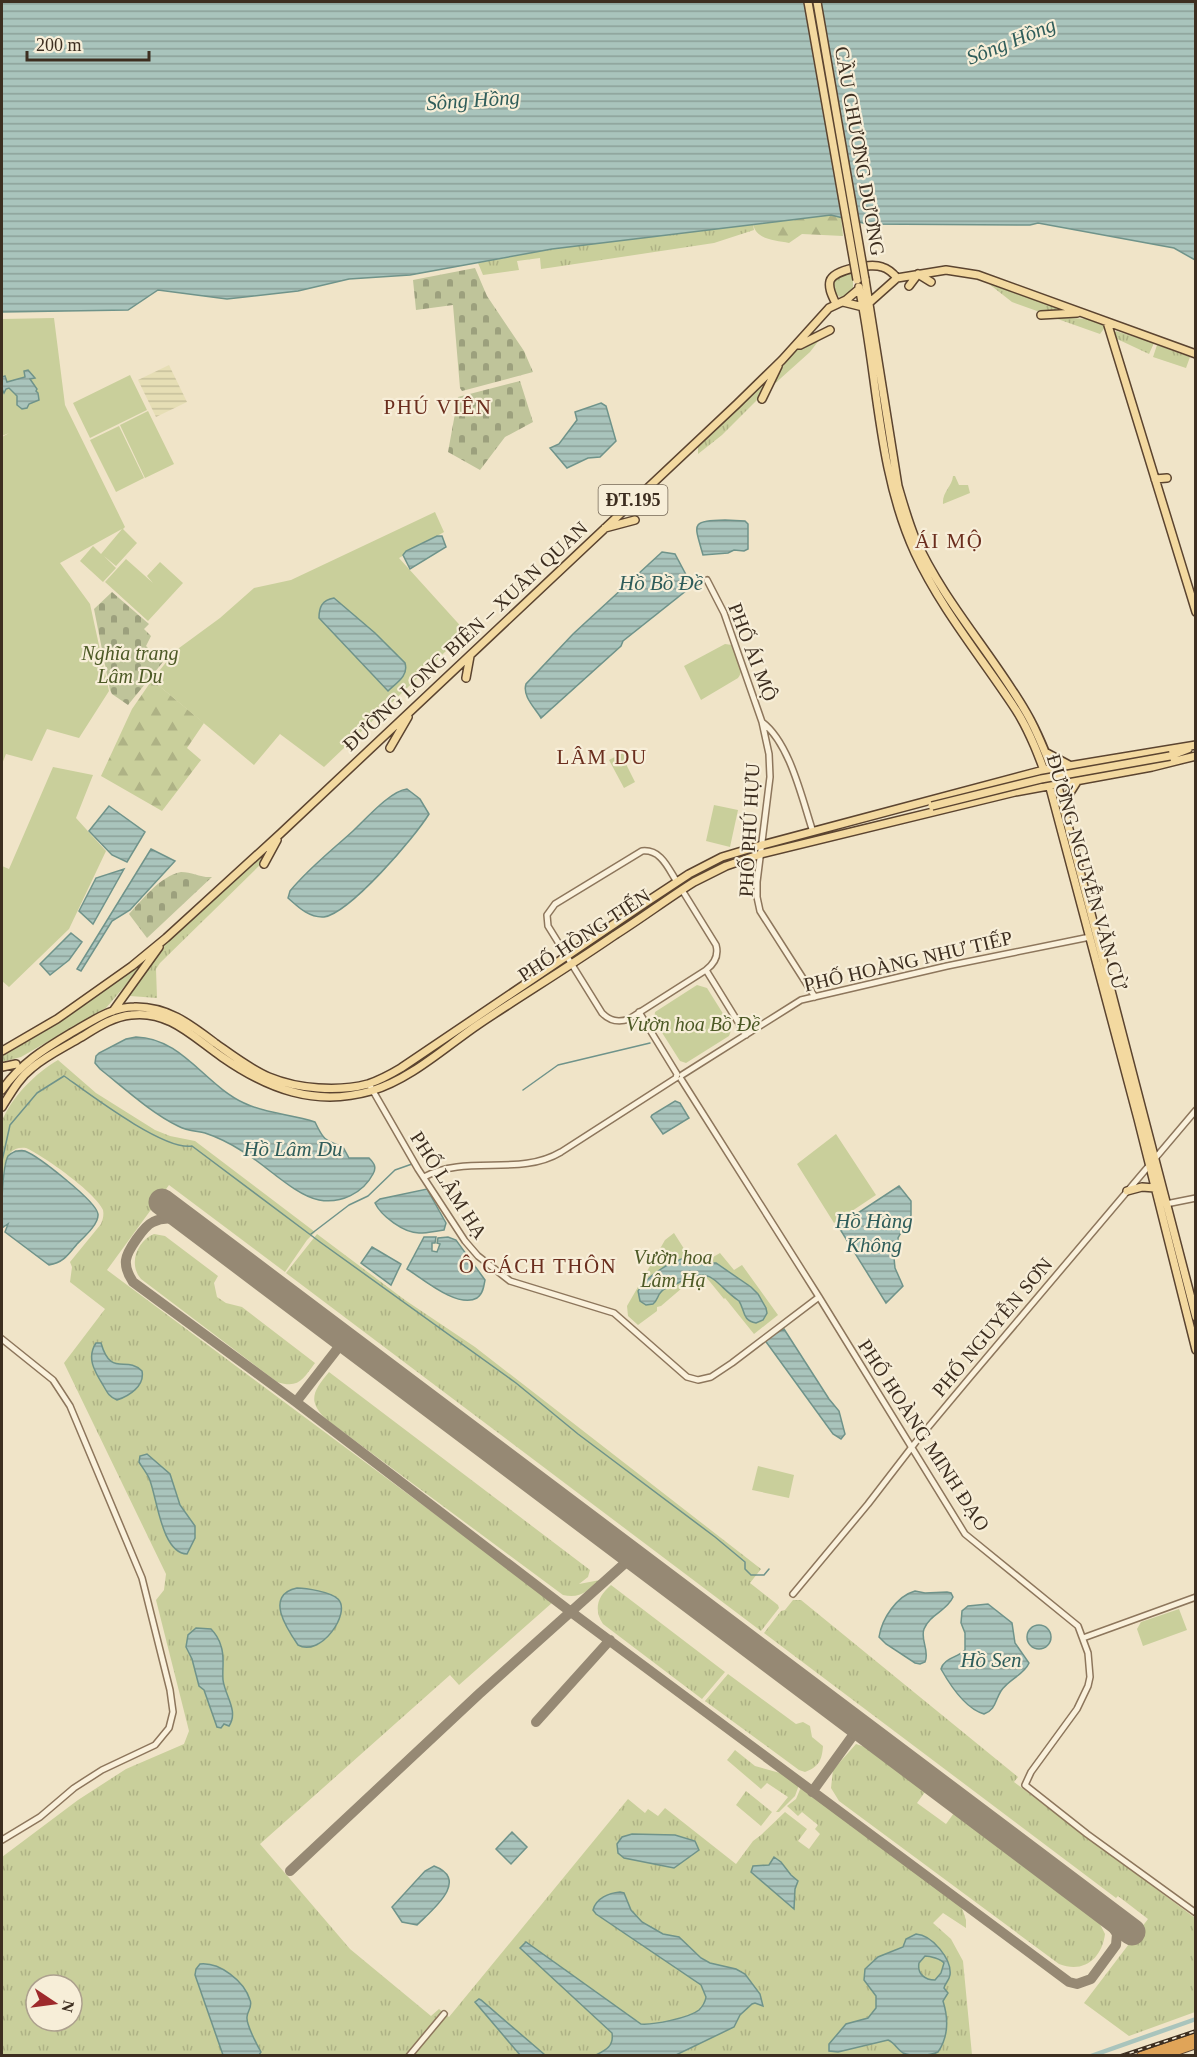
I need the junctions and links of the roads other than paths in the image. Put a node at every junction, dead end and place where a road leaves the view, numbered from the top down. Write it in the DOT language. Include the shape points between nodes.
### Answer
graph roads {
  1 [pos="812,2"];
  2 [pos="918,274"];
  3 [pos="897,278"];
  4 [pos="931,282"];
  5 [pos="909,286"];
  6 [pos="863,289"];
  7 [pos="884,290"];
  8 [pos="839,303"];
  9 [pos="866,305"];
  10 [pos="1083,313"];
  11 [pos="1041,315"];
  12 [pos="1107,322"];
  13 [pos="830,330"];
  14 [pos="796,345"];
  15 [pos="1196,354"];
  16 [pos="782,360"];
  17 [pos="762,399"];
  18 [pos="1167,477"];
  19 [pos="1155,479"];
  20 [pos="635,520"];
  21 [pos="602,529"];
  22 [pos="931,577"];
  23 [pos="707,580"];
  24 [pos="1192,586"];
  25 [pos="1195,608"];
  26 [pos="470,656"];
  27 [pos="466,678"];
  28 [pos="412,709"];
  29 [pos="762,722"];
  30 [pos="1196,746"];
  31 [pos="390,748"];
  32 [pos="1045,752"];
  33 [pos="1196,755"];
  34 [pos="1170,756"];
  35 [pos="1071,766"];
  36 [pos="1048,770"];
  37 [pos="1078,780"];
  38 [pos="1053,784"];
  39 [pos="1063,804"];
  40 [pos="932,806"];
  41 [pos="908,807"];
  42 [pos="911,818"];
  43 [pos="813,832"];
  44 [pos="281,833"];
  45 [pos="762,844"];
  46 [pos="761,854"];
  47 [pos="264,864"];
  48 [pos="677,882"];
  49 [pos="682,890"];
  50 [pos="1090,937"];
  51 [pos="166,938"];
  52 [pos="567,956"];
  53 [pos="572,964"];
  54 [pos="705,970"];
  55 [pos="126,992"];
  56 [pos="815,996"];
  57 [pos="134,1006"];
  58 [pos="113,1011"];
  59 [pos="639,1012"];
  60 [pos="159,1013"];
  61 [pos="746,1035"];
  62 [pos="2,1051"];
  63 [pos="16,1064"];
  64 [pos="2,1067"];
  65 [pos="679,1077"];
  66 [pos="371,1087"];
  67 [pos="2,1090"];
  68 [pos="2,1107"];
  69 [pos="1196,1110"];
  70 [pos="1152,1162"];
  71 [pos="424,1177"];
  72 [pos="1155,1188"];
  73 [pos="1127,1191"];
  74 [pos="1196,1198"];
  75 [pos="1166,1204"];
  76 [pos="819,1297"];
  77 [pos="1189,1309"];
  78 [pos="1196,1317"];
  79 [pos="2,1340"];
  80 [pos="1196,1350"];
  81 [pos="911,1448"];
  82 [pos="793,1594"];
  83 [pos="1196,1597"];
  84 [pos="1083,1638"];
  85 [pos="2,1840"];
  86 [pos="1196,1913"];
  87 [pos="444,2014"];
  88 [pos="1196,2037"];
  89 [pos="1196,2044"];
  90 [pos="1160,2054"];
  91 [pos="409,2055"];
  92 [pos="1141,2055"];
  1 -- 6 [label="main road, CẦU CHƯƠNG DƯƠNG, bridge"];
  2 -- 3 [label="main road"];
  2 -- 4 [label="main road"];
  2 -- 5 [label="main road"];
  2 -- 10 [label="main road" via="946,270 971,274"];
  3 -- 7 [label="main road"];
  3 -- 8 [label="main road" via="890,270 878,266 840,271 830,281"];
  6 -- 7 [label="main road"];
  6 -- 8 [label="main road, ĐƯỜNG LONG BIÊN – XUÂN QUAN"];
  6 -- 9 [label="main road, ĐƯỜNG NGUYỄN VĂN CỪ"];
  7 -- 9 [label="main road"];
  8 -- 9 [label="main road"];
  8 -- 14 [label="main road, ĐƯỜNG LONG BIÊN – XUÂN QUAN / ĐT.195" via="829,308"];
  9 -- 22 [label="main road, ĐƯỜNG NGUYỄN VĂN CỪ" via="898,486"];
  10 -- 11 [label="main road"];
  10 -- 12 [label="main road"];
  12 -- 15 [label="main road"];
  12 -- 19 [label="main road"];
  13 -- 14 [label="main road"];
  14 -- 16 [label="main road, ĐƯỜNG LONG BIÊN – XUÂN QUAN / ĐT.195"];
  16 -- 17 [label="main road"];
  16 -- 21 [label="main road, ĐƯỜNG LONG BIÊN – XUÂN QUAN / ĐT.195"];
  18 -- 19 [label="main road"];
  19 -- 24 [label="main road"];
  20 -- 21 [label="main road"];
  21 -- 26 [label="main road, ĐƯỜNG LONG BIÊN – XUÂN QUAN / ĐT.195"];
  22 -- 32 [label="main road, ĐƯỜNG NGUYỄN VĂN CỪ" via="1026,712"];
  22 -- 36 [label="main road, ĐƯỜNG NGUYỄN VĂN CỪ" via="1017,711"];
  23 -- 29 [label="street, PHỐ ÁI MỘ" via="724,613"];
  24 -- 25 [label="main road"];
  26 -- 27 [label="main road"];
  26 -- 28 [label="main road, ĐƯỜNG LONG BIÊN – XUÂN QUAN / ĐT.195"];
  28 -- 31 [label="main road"];
  28 -- 44 [label="main road, ĐƯỜNG LONG BIÊN – XUÂN QUAN"];
  29 -- 43 [label="street, PHỐ ÁI MỘ" via="792,765"];
  29 -- 45 [label="street, PHỐ PHÚ HỰU" via="770,777"];
  30 -- 34 [label="main road"];
  30 -- 35 [label="main road, PHỐ HỒNG TIẾN"];
  32 -- 35 [label="main road"];
  32 -- 36 [label="main road, ĐƯỜNG NGUYỄN VĂN CỪ"];
  33 -- 34 [label="main road"];
  33 -- 37 [label="main road, PHỐ HỒNG TIẾN"];
  34 -- 40 [label="main road, bridge" via="1041,779"];
  35 -- 36 [label="main road, PHỐ HỒNG TIẾN"];
  36 -- 38 [label="main road, ĐƯỜNG NGUYỄN VĂN CỪ"];
  36 -- 41 [label="main road, PHỐ HỒNG TIẾN"];
  37 -- 38 [label="main road, PHỐ HỒNG TIẾN"];
  37 -- 39 [label="main road"];
  38 -- 39 [label="main road, ĐƯỜNG NGUYỄN VĂN CỪ"];
  38 -- 42 [label="main road, PHỐ HỒNG TIẾN"];
  38 -- 50 [label="main road, ĐƯỜNG NGUYỄN VĂN CỪ"];
  39 -- 70 [label="main road, ĐƯỜNG NGUYỄN VĂN CỪ"];
  40 -- 41 [label="main road"];
  40 -- 42 [label="main road"];
  41 -- 43 [label="main road, PHỐ HỒNG TIẾN"];
  42 -- 46 [label="main road, PHỐ HỒNG TIẾN"];
  43 -- 45 [label="main road, PHỐ HỒNG TIẾN"];
  44 -- 47 [label="main road"];
  44 -- 51 [label="main road, ĐƯỜNG LONG BIÊN – XUÂN QUAN"];
  45 -- 46 [label="street, PHỐ PHÚ HỰU"];
  45 -- 48 [label="main road, PHỐ HỒNG TIẾN" via="722,858"];
  46 -- 49 [label="main road, PHỐ HỒNG TIẾN" via="726,866"];
  46 -- 56 [label="street, PHỐ PHÚ HỰU" via="757,882 760,910"];
  48 -- 52 [label="main road, PHỐ HỒNG TIẾN"];
  48 -- 52 [label="street" via="658,854 642,851 555,904 546,920"];
  49 -- 53 [label="main road, PHỐ HỒNG TIẾN"];
  49 -- 54 [label="street" via="717,947 715,959"];
  50 -- 56 [label="street, PHỐ HOÀNG NHƯ TIẾP"];
  50 -- 70 [label="main road, ĐƯỜNG NGUYỄN VĂN CỪ"];
  51 -- 55 [label="main road"];
  51 -- 62 [label="main road, ĐƯỜNG LONG BIÊN – XUÂN QUAN" via="57,1018"];
  52 -- 53 [label="street"];
  52 -- 66 [label="main road, PHỐ HỒNG TIẾN"];
  53 -- 59 [label="street" via="607,1017 622,1021"];
  53 -- 66 [label="main road, PHỐ HỒNG TIẾN" via="408,1074"];
  54 -- 59 [label="street"];
  54 -- 61 [label="street"];
  55 -- 57 [label="main road" via="128,1002"];
  55 -- 58 [label="main road"];
  56 -- 61 [label="street, PHỐ HOÀNG NHƯ TIẾP" via="801,1000"];
  57 -- 58 [label="main road"];
  57 -- 60 [label="main road"];
  58 -- 67 [label="main road" via="39,1052"];
  59 -- 65 [label="street, PHỐ HOÀNG MINH ĐẠO"];
  60 -- 66 [label="main road, PHỐ HỒNG TIẾN" via="187,1022 248,1065 284,1082 320,1088"];
  60 -- 68 [label="main road" via="114,1019 97,1028 34,1066"];
  61 -- 65 [label="street, PHỐ HOÀNG NHƯ TIẾP"];
  63 -- 64 [label="main road"];
  65 -- 71 [label="street, PHỐ HOÀNG NHƯ TIẾP" via="543,1161 454,1167"];
  65 -- 76 [label="street, PHỐ HOÀNG MINH ĐẠO"];
  66 -- 71 [label="street, PHỐ LÂM HẠ"];
  69 -- 70 [label="street, PHỐ NGUYỄN SƠN"];
  70 -- 72 [label="main road, ĐƯỜNG NGUYỄN VĂN CỪ"];
  70 -- 73 [label="street, PHỐ NGUYỄN SƠN"];
  70 -- 75 [label="main road, ĐƯỜNG NGUYỄN VĂN CỪ"];
  71 -- 76 [label="street, PHỐ LÂM HẠ" via="465,1241 498,1273 517,1284 614,1313 692,1379 711,1377"];
  72 -- 73 [label="main road"];
  72 -- 77 [label="main road, ĐƯỜNG NGUYỄN VĂN CỪ"];
  73 -- 81 [label="street, PHỐ NGUYỄN SƠN"];
  74 -- 75 [label="street"];
  75 -- 77 [label="main road, ĐƯỜNG NGUYỄN VĂN CỪ"];
  76 -- 81 [label="street, PHỐ HOÀNG MINH ĐẠO"];
  77 -- 78 [label="main road, ĐƯỜNG NGUYỄN VĂN CỪ"];
  77 -- 80 [label="main road, ĐƯỜNG NGUYỄN VĂN CỪ"];
  79 -- 85 [label="street" via="53,1380 70,1406 142,1578 173,1712 169,1728 155,1744 102,1770"];
  81 -- 82 [label="street, PHỐ NGUYỄN SƠN"];
  81 -- 84 [label="street, PHỐ HOÀNG MINH ĐẠO" via="965,1534 1078,1626"];
  83 -- 84 [label="street"];
  84 -- 86 [label="street, PHỐ HOÀNG MINH ĐẠO" via="1090,1677 1086,1690 1025,1785"];
  87 -- 91 [label="street"];
  88 -- 90 [label="highway"];
  89 -- 90 [label="highway"];
  90 -- 92 [label="highway"];
}
